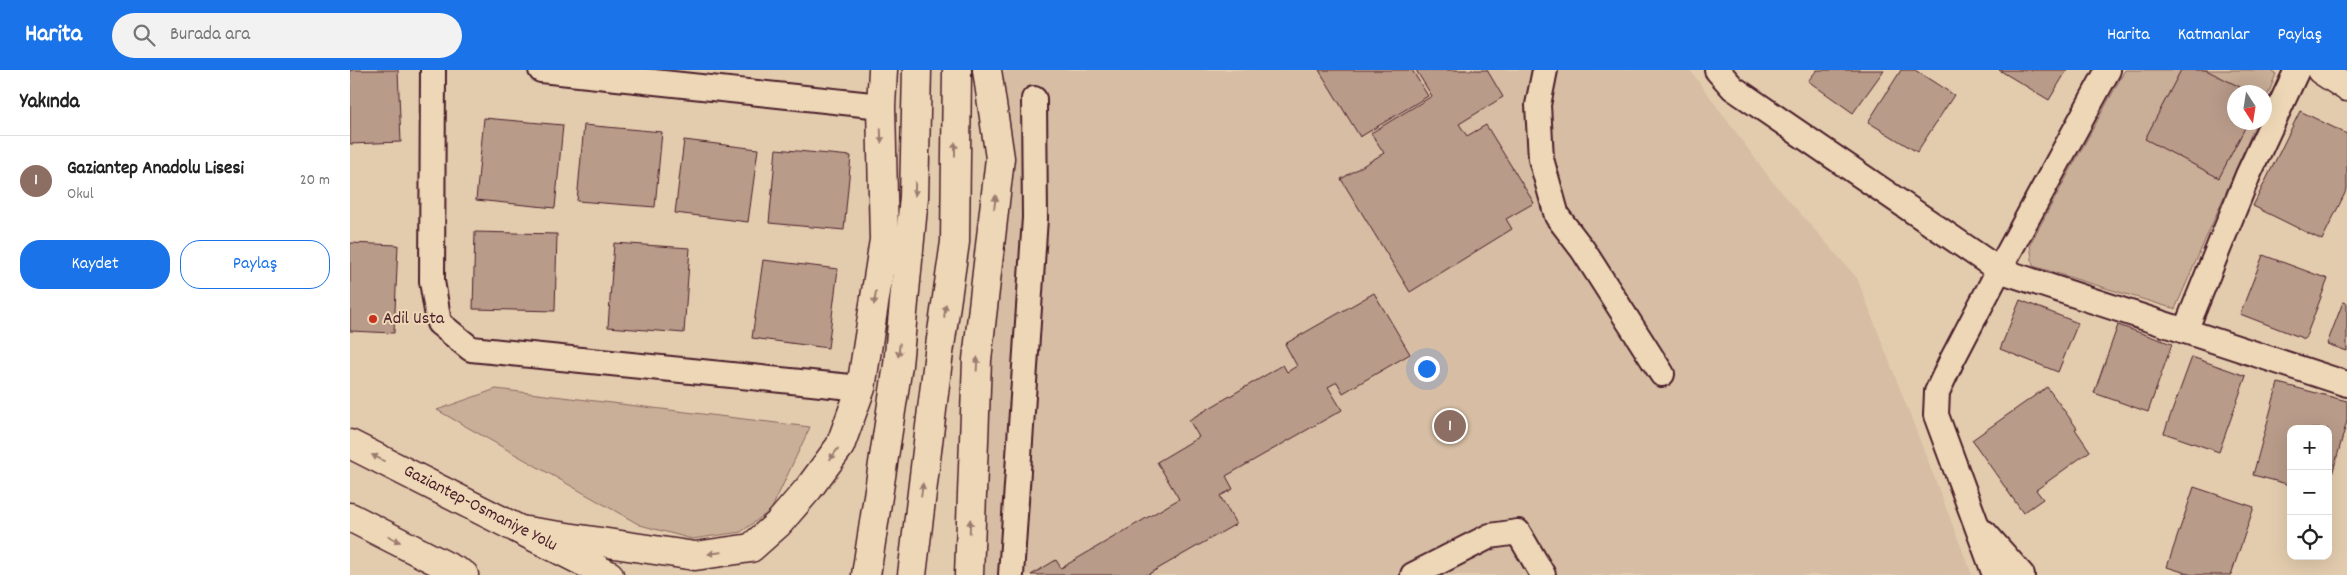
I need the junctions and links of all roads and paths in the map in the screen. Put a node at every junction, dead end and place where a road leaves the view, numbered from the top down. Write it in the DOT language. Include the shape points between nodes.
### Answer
graph roads {
  1 [pos="433,70"];
  2 [pos="541,70"];
  3 [pos="883,70"];
  4 [pos="917,70"];
  5 [pos="957,70"];
  6 [pos="987,70"];
  7 [pos="1546,70"];
  8 [pos="1717,70"];
  9 [pos="2108,70"];
  10 [pos="2297,70"];
  11 [pos="2322,70"];
  12 [pos="2347,87"];
  13 [pos="1034,98"];
  14 [pos="881,106"];
  15 [pos="1999,270"];
  16 [pos="2186,331"];
  17 [pos="1662,374"];
  18 [pos="2347,384"];
  19 [pos="861,388"];
  20 [pos="350,444"];
  21 [pos="350,517"];
  22 [pos="1976,524"];
  23 [pos="520,530"];
  24 [pos="912,574"];
  25 [pos="464,575"];
  26 [pos="609,575"];
  27 [pos="866,575"];
  28 [pos="969,575"];
  29 [pos="1011,575"];
  30 [pos="1413,575"];
  31 [pos="1543,575"];
  32 [pos="1995,575"];
  33 [pos="2022,575"];
  1 -- 19 [label="street" via="432,280 439,323 471,349"];
  2 -- 14 [label="street"];
  3 -- 14 [label="main road"];
  4 -- 27 [label="main road, one-way" via="914,197 898,365"];
  24 -- 5 [label="main road, one-way" via="955,242"];
  28 -- 6 [label="main road, one-way" via="977,360 1000,158"];
  7 -- 17 [label="street" via="1538,105 1541,159 1557,216 1583,250"];
  8 -- 15 [label="street" via="1734,88"];
  9 -- 15 [label="street"];
  10 -- 16 [label="street" via="2248,175"];
  11 -- 12 [label="main road"];
  13 -- 29 [label="street" via="1035,218"];
  14 -- 19 [label="main road, one-way" via="884,240"];
  15 -- 16 [label="street"];
  15 -- 22 [label="street" via="1937,392 1936,415"];
  16 -- 18 [label="street"];
  19 -- 23 [label="main road, one-way" via="840,446 778,524 751,548 695,556"];
  23 -- 20 [label="main road, Gaziantep-Osmaniye Yolu, one-way"];
  21 -- 25 [label="main road, one-way"];
  22 -- 32 [label="street"];
  22 -- 33 [label="street"];
  23 -- 26 [label="main road, Gaziantep-Osmaniye Yolu"];
  30 -- 31 [label="street" via="1490,536 1518,532"];
}
